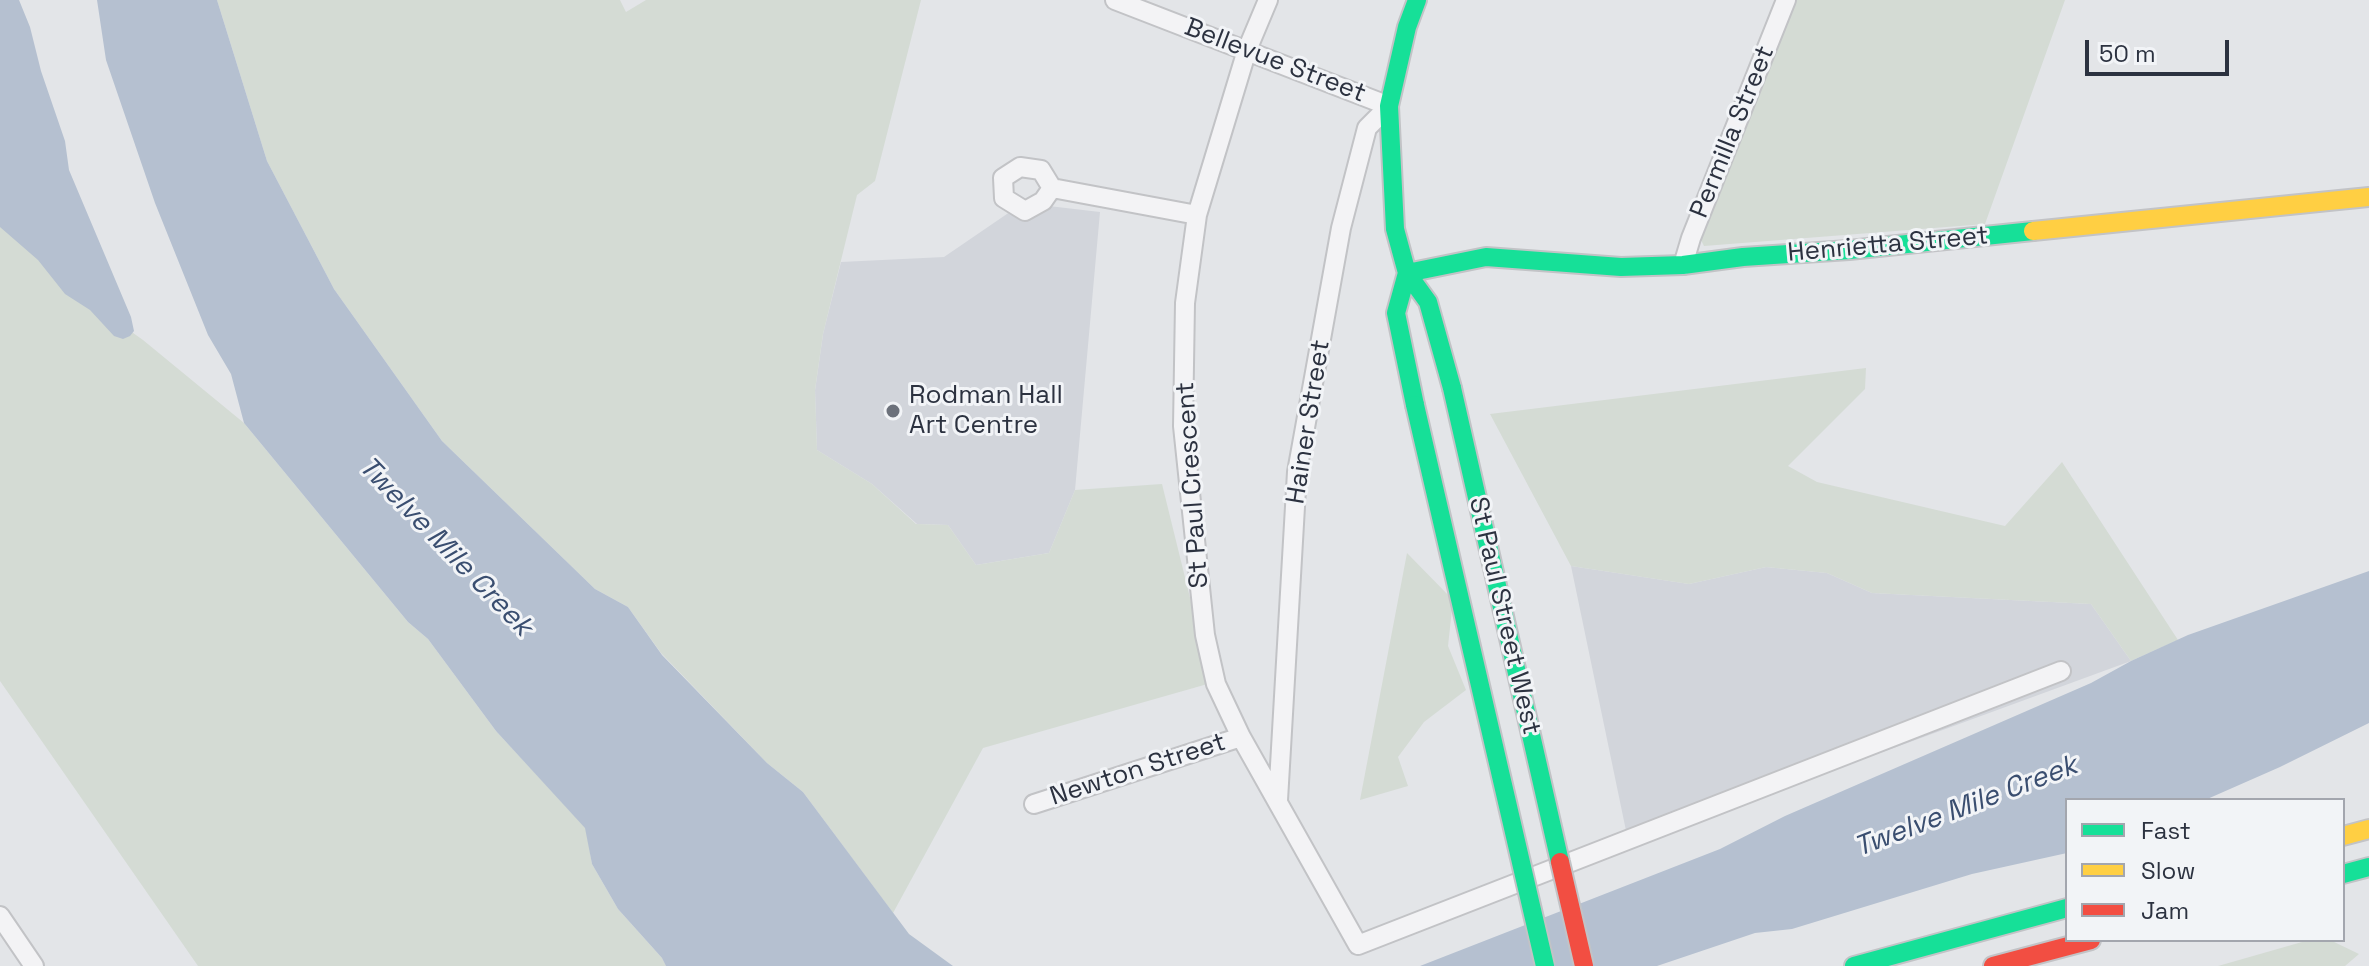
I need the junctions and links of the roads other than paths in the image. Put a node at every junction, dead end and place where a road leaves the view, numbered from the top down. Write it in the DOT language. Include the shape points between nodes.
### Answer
graph roads {
  1 [pos="1115,0"];
  2 [pos="1268,0"];
  3 [pos="1417,0"];
  4 [pos="1786,0"];
  5 [pos="1247,50"];
  6 [pos="1389,106"];
  7 [pos="1052,188"];
  8 [pos="2369,197"];
  9 [pos="1197,215"];
  10 [pos="1683,265"];
  11 [pos="1407,273"];
  12 [pos="2061,671"];
  13 [pos="1241,737"];
  14 [pos="1278,800"];
  15 [pos="1034,804"];
  16 [pos="2369,829"];
  17 [pos="2345,835"];
  18 [pos="2369,867"];
  19 [pos="2345,873"];
  20 [pos="2065,909"];
  21 [pos="0,916"];
  22 [pos="2083,942"];
  23 [pos="34,966"];
  24 [pos="1545,966"];
  25 [pos="1584,966"];
  26 [pos="1854,966"];
  27 [pos="1993,966"];
  1 -- 5 [label="street, Bellevue Street"];
  2 -- 5 [label="street, St Paul Crescent"];
  3 -- 6 [label="main road, St Paul Street West"];
  4 -- 10 [label="street, Permilla Street"];
  5 -- 6 [label="street, Bellevue Street"];
  5 -- 9 [label="street, St Paul Crescent"];
  6 -- 11 [label="main road, St Paul Street West" via="1395,229"];
  6 -- 14 [label="street, Hainer Street" via="1367,128 1341,228 1297,472"];
  7 -- 9 [label="street"];
  8 -- 10 [label="main road, Henrietta Street"];
  9 -- 13 [label="street, St Paul Crescent" via="1185,303 1183,426 1205,635 1216,684"];
  10 -- 11 [label="main road, Henrietta Street" via="1621,267 1486,257"];
  11 -- 24 [label="main road, St Paul Street West, bridge" via="1396,313"];
  11 -- 25 [label="main road, St Paul Street West, bridge" via="1428,302 1452,388"];
  12 -- 14 [label="street, St Paul Crescent" via="1358,945"];
  13 -- 14 [label="street, St Paul Crescent"];
  13 -- 15 [label="street, Newton Street"];
  16 -- 17 [label="main road"];
  18 -- 19 [label="main road"];
  20 -- 26 [label="main road"];
  21 -- 23 [label="street"];
  22 -- 27 [label="main road"];
}
